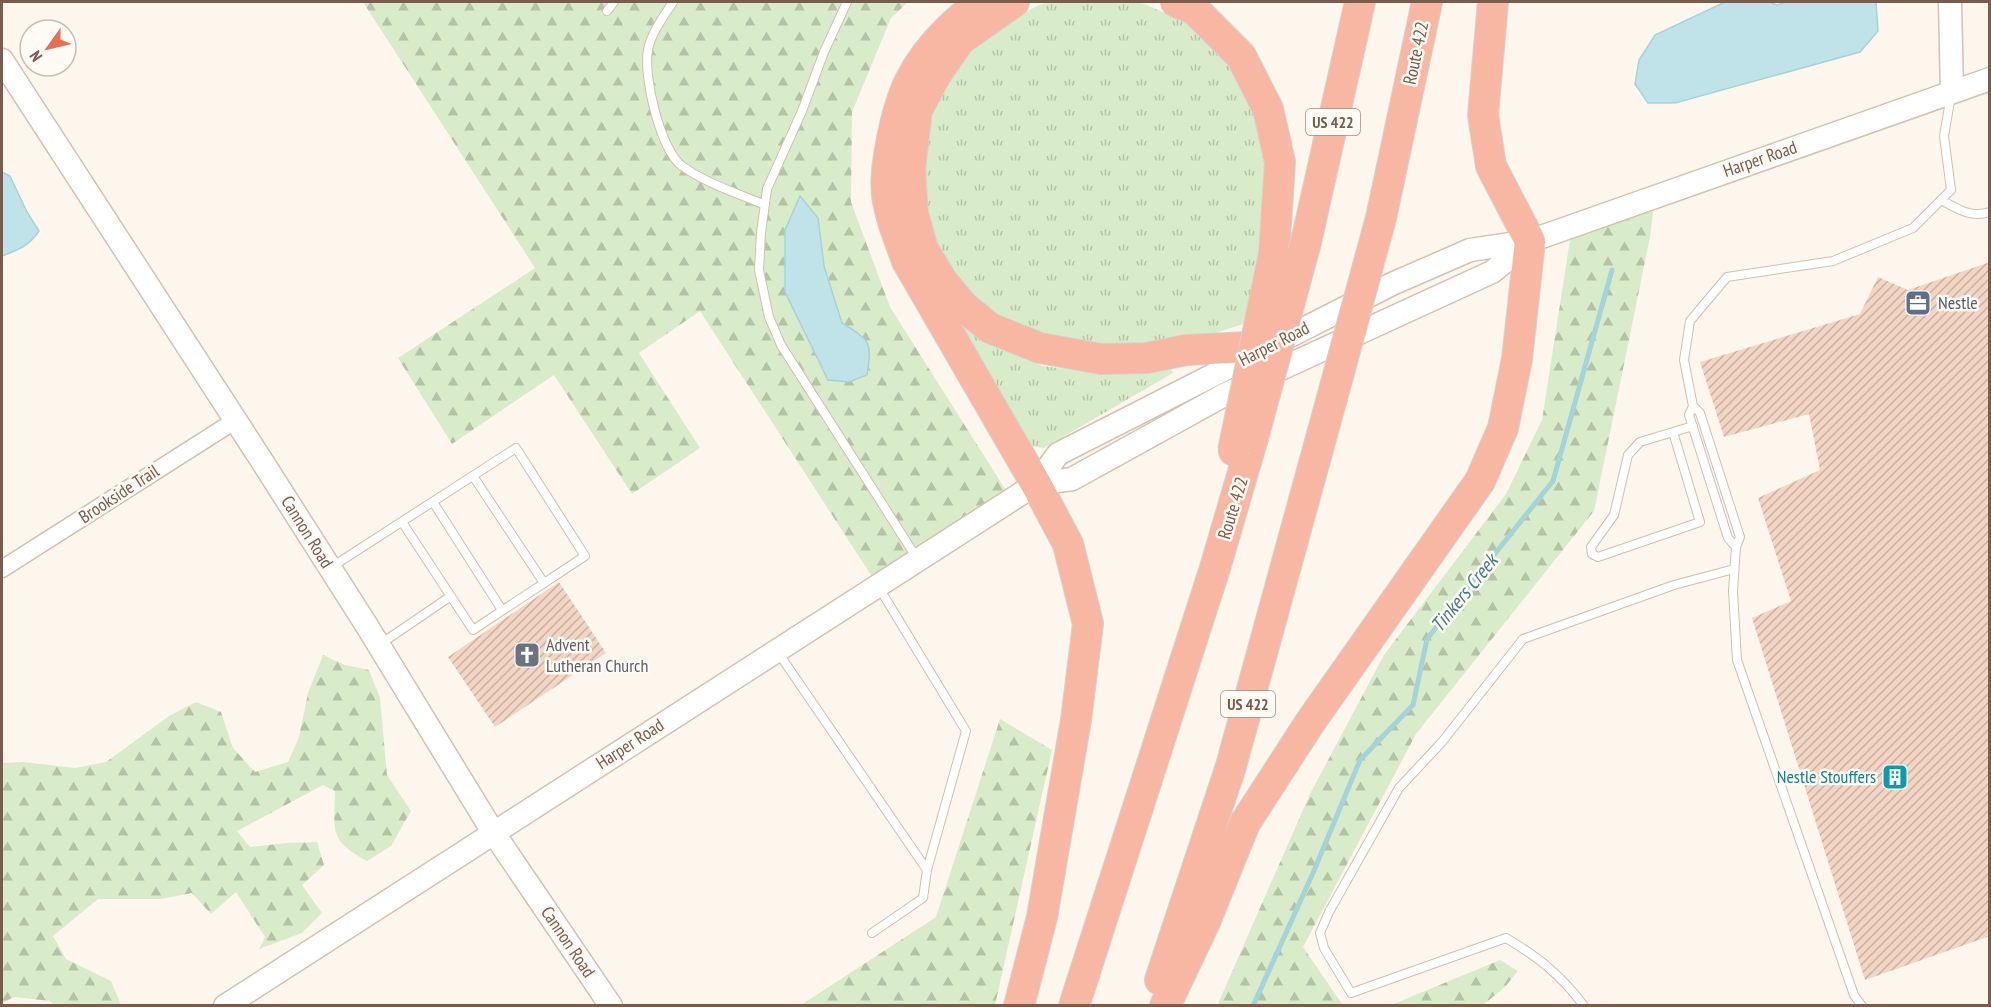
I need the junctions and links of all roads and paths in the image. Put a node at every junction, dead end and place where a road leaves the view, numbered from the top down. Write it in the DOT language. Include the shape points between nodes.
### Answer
graph roads {
  1 [pos="614,2"];
  2 [pos="673,2"];
  3 [pos="847,2"];
  4 [pos="982,2"];
  5 [pos="1014,2"];
  6 [pos="1176,2"];
  7 [pos="1360,2"];
  8 [pos="1427,2"];
  9 [pos="1493,2"];
  10 [pos="1950,2"];
  11 [pos="607,12"];
  12 [pos="2,60"];
  13 [pos="1989,80"];
  14 [pos="1952,92"];
  15 [pos="1941,200"];
  16 [pos="765,205"];
  17 [pos="1989,212"];
  18 [pos="1530,241"];
  19 [pos="1270,346"];
  20 [pos="1693,406"];
  21 [pos="236,420"];
  22 [pos="1693,426"];
  23 [pos="1673,432"];
  24 [pos="1243,444"];
  25 [pos="473,476"];
  26 [pos="1036,484"];
  27 [pos="433,502"];
  28 [pos="402,522"];
  29 [pos="1736,547"];
  30 [pos="918,560"];
  31 [pos="330,568"];
  32 [pos="2,569"];
  33 [pos="1734,569"];
  34 [pos="544,583"];
  35 [pos="878,586"];
  36 [pos="451,596"];
  37 [pos="502,610"];
  38 [pos="379,645"];
  39 [pos="777,651"];
  40 [pos="493,832"];
  41 [pos="927,870"];
  42 [pos="872,933"];
  43 [pos="225,1005"];
  44 [pos="611,1005"];
  45 [pos="1019,1005"];
  46 [pos="1074,1005"];
  47 [pos="1152,1005"];
  48 [pos="1165,1005"];
  49 [pos="1584,1005"];
  50 [pos="1862,1005"];
  1 -- 11 [label="lane"];
  2 -- 16 [label="lane" via="647,51 647,75 659,128 680,164 710,182"];
  3 -- 16 [label="lane" via="767,189"];
  4 -- 26 [label="highway" via="931,46 910,78 896,113 887,194 893,225 907,261"];
  5 -- 19 [label="highway" via="960,40 917,110 910,169 913,214 923,249 943,282 964,307 990,328 1040,348 1101,359"];
  6 -- 24 [label="highway, bridge" via="1194,9 1241,57 1268,109 1280,162 1274,254"];
  7 -- 24 [label="highway, US 422, bridge" via="1306,242"];
  8 -- 47 [label="highway, Route 422 / US 422, bridge" via="1381,218 1332,398 1231,766"];
  9 -- 18 [label="highway" via="1484,115 1491,166"];
  10 -- 14 [label="street"];
  12 -- 21 [label="street, Cannon Road"];
  13 -- 14 [label="street, Harper Road"];
  14 -- 15 [label="lane" via="1944,136 1951,190"];
  14 -- 18 [label="street, Harper Road"];
  15 -- 17 [label="lane" via="1963,213 1978,216"];
  15 -- 20 [label="lane" via="1913,228 1833,261 1727,277 1690,321 1684,360"];
  16 -- 30 [label="lane" via="759,270 769,317 781,345"];
  18 -- 19 [label="street, Harper Road" via="1470,250"];
  18 -- 26 [label="street, Harper Road" via="1492,272 1226,394 1072,479"];
  18 -- 48 [label="highway" via="1517,359 1503,428 1480,481 1311,721 1245,823 1206,922"];
  19 -- 26 [label="street, Harper Road" via="1058,454"];
  20 -- 22 [label="lane" via="1689,415"];
  20 -- 29 [label="lane" via="1700,413 1740,537"];
  21 -- 31 [label="street, Cannon Road"];
  21 -- 32 [label="street, Brookside Trail"];
  22 -- 23 [label="lane"];
  22 -- 29 [label="lane" via="1728,538"];
  23 -- 23 [label="lane" via="1640,442 1628,455 1614,515 1591,547 1592,554 1598,557 1700,522"];
  24 -- 46 [label="highway" via="1215,568"];
  25 -- 27 [label="lane"];
  25 -- 34 [label="lane"];
  25 -- 34 [label="lane" via="516,448 585,556"];
  26 -- 30 [label="street, Harper Road"];
  26 -- 45 [label="highway" via="1068,544 1088,624 1076,720 1042,917"];
  27 -- 28 [label="lane"];
  27 -- 37 [label="lane"];
  28 -- 31 [label="lane"];
  28 -- 36 [label="lane"];
  29 -- 33 [label="lane"];
  30 -- 35 [label="street, Harper Road"];
  31 -- 38 [label="street, Cannon Road"];
  33 -- 49 [label="lane" via="1674,585 1523,639 1442,742 1399,788 1320,933 1324,948 1351,993 1506,938 1533,954 1566,982"];
  33 -- 50 [label="lane" via="1737,660 1854,995"];
  34 -- 37 [label="lane"];
  35 -- 39 [label="street, Harper Road"];
  35 -- 41 [label="lane" via="966,731"];
  36 -- 37 [label="lane" via="473,630"];
  36 -- 38 [label="lane"];
  38 -- 40 [label="street, Cannon Road"];
  39 -- 40 [label="street, Harper Road"];
  39 -- 41 [label="lane"];
  40 -- 43 [label="street, Harper Road"];
  40 -- 44 [label="street, Cannon Road"];
  41 -- 42 [label="lane" via="923,898"];
}
